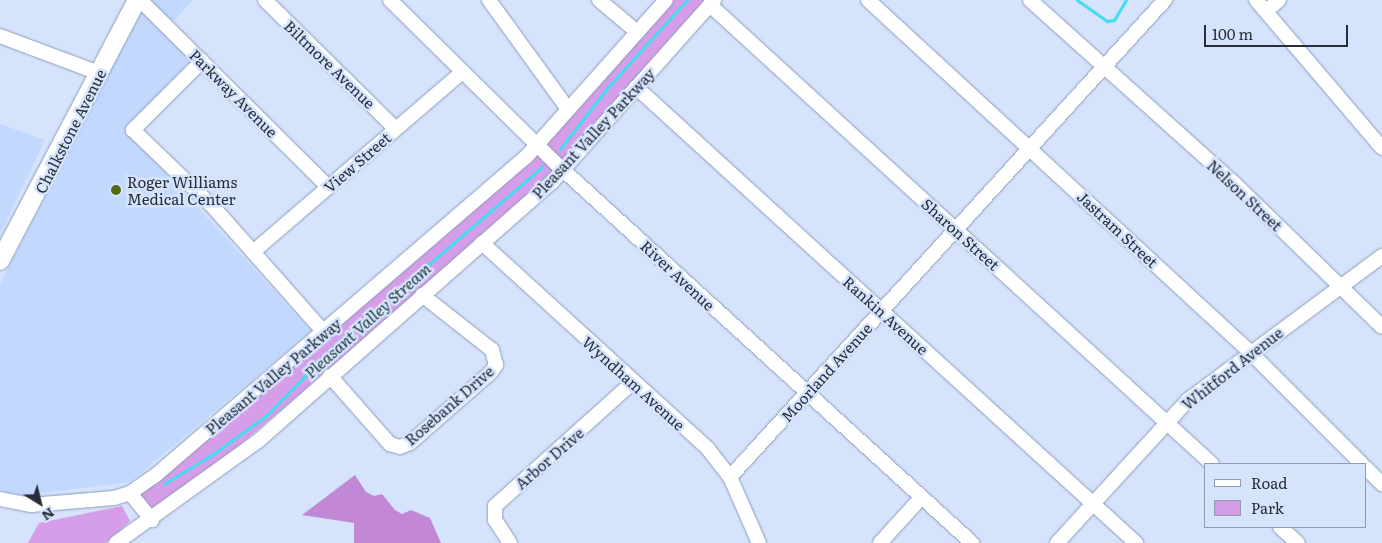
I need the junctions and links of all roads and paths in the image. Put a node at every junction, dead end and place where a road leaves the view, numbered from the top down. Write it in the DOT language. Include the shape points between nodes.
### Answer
graph roads {
  1 [pos="138,0"];
  2 [pos="265,0"];
  3 [pos="390,0"];
  4 [pos="489,0"];
  5 [pos="599,0"];
  6 [pos="666,0"];
  7 [pos="868,0"];
  8 [pos="1030,0"];
  9 [pos="1165,0"];
  10 [pos="1256,0"];
  11 [pos="1279,0"];
  12 [pos="712,3"];
  13 [pos="1266,11"];
  14 [pos="637,32"];
  15 [pos="0,36"];
  16 [pos="202,61"];
  17 [pos="1103,67"];
  18 [pos="462,72"];
  19 [pos="99,73"];
  20 [pos="636,87"];
  21 [pos="568,109"];
  22 [pos="396,128"];
  23 [pos="537,146"];
  24 [pos="1030,147"];
  25 [pos="1382,148"];
  26 [pos="563,170"];
  27 [pos="328,187"];
  28 [pos="955,230"];
  29 [pos="482,243"];
  30 [pos="253,252"];
  31 [pos="1382,256"];
  32 [pos="0,261"];
  33 [pos="1341,286"];
  34 [pos="422,295"];
  35 [pos="881,311"];
  36 [pos="1382,327"];
  37 [pos="324,332"];
  38 [pos="1250,352"];
  39 [pos="330,376"];
  40 [pos="633,382"];
  41 [pos="807,392"];
  42 [pos="1167,422"];
  43 [pos="1211,463"];
  44 [pos="1361,463"];
  45 [pos="1367,469"];
  46 [pos="730,477"];
  47 [pos="1382,484"];
  48 [pos="130,493"];
  49 [pos="921,498"];
  50 [pos="0,500"];
  51 [pos="1093,504"];
  52 [pos="152,520"];
  53 [pos="1281,528"];
  54 [pos="116,543"];
  55 [pos="510,543"];
  56 [pos="759,543"];
  57 [pos="880,543"];
  58 [pos="972,543"];
  59 [pos="1058,543"];
  60 [pos="1136,543"];
  61 [pos="1298,543"];
  1 -- 16 [label="street, Parkway Avenue"];
  1 -- 19 [label="main road, Chalkstone Avenue"];
  2 -- 22 [label="street, Biltmore Avenue"];
  3 -- 18 [label="street, River Avenue"];
  4 -- 21 [label="street"];
  5 -- 14 [label="street"];
  6 -- 14 [label="street, Pleasant Valley Parkway"];
  7 -- 24 [label="street, Jastram Street"];
  8 -- 17 [label="street"];
  9 -- 17 [label="street"];
  10 -- 13 [label="street"];
  11 -- 13 [label="street"];
  12 -- 20 [label="street, Pleasant Valley Parkway"];
  12 -- 28 [label="street, Sharon Street"];
  13 -- 25 [label="street"];
  14 -- 21 [label="street, Pleasant Valley Parkway"];
  15 -- 19 [label="street"];
  16 -- 27 [label="street, Parkway Avenue"];
  16 -- 30 [label="street" via="133,130 215,209"];
  17 -- 24 [label="street, Moorland Avenue"];
  17 -- 33 [label="street, Nelson Street" via="1234,183"];
  18 -- 22 [label="street, View Street"];
  18 -- 23 [label="street, River Avenue"];
  19 -- 32 [label="main road, Chalkstone Avenue"];
  20 -- 26 [label="street, Pleasant Valley Parkway"];
  20 -- 35 [label="street, Rankin Avenue"];
  21 -- 23 [label="street, Pleasant Valley Parkway"];
  22 -- 27 [label="street, View Street"];
  23 -- 26 [label="street, River Avenue"];
  23 -- 37 [label="street, Pleasant Valley Parkway"];
  24 -- 28 [label="street, Moorland Avenue"];
  24 -- 38 [label="street, Jastram Street"];
  26 -- 29 [label="street, Pleasant Valley Parkway"];
  26 -- 41 [label="street, River Avenue"];
  27 -- 30 [label="street, View Street"];
  28 -- 35 [label="street, Moorland Avenue"];
  28 -- 42 [label="street, Sharon Street"];
  29 -- 34 [label="street, Pleasant Valley Parkway"];
  29 -- 40 [label="street, Wyndham Avenue"];
  30 -- 37 [label="street"];
  31 -- 33 [label="street, Whitford Avenue"];
  33 -- 36 [label="street, Nelson Street"];
  33 -- 38 [label="street, Whitford Avenue"];
  34 -- 39 [label="street, Pleasant Valley Parkway"];
  34 -- 39 [label="street, Rosebank Drive" via="492,350 496,365 484,379 410,444 400,447 390,444"];
  35 -- 41 [label="street, Moorland Avenue"];
  35 -- 51 [label="street, Rankin Avenue"];
  37 -- 48 [label="street, Pleasant Valley Parkway" via="156,475"];
  38 -- 42 [label="street, Whitford Avenue" via="1188,400"];
  38 -- 44 [label="street, Jastram Street"];
  39 -- 52 [label="street, Pleasant Valley Parkway" via="258,441"];
  40 -- 46 [label="street, Wyndham Avenue" via="708,449"];
  40 -- 55 [label="street, Arbor Drive" via="495,506 494,520"];
  41 -- 46 [label="street, Moorland Avenue"];
  41 -- 49 [label="street, River Avenue"];
  42 -- 43 [label="street, Sharon Street"];
  42 -- 51 [label="street, Whitford Avenue"];
  45 -- 47 [label="street"];
  46 -- 56 [label="street, Wyndham Avenue"];
  48 -- 50 [label="street" via="114,498 32,505"];
  48 -- 52 [label="street"];
  49 -- 57 [label="street"];
  49 -- 58 [label="street, River Avenue"];
  51 -- 59 [label="street, Whitford Avenue"];
  51 -- 60 [label="street, Rankin Avenue"];
  52 -- 54 [label="street, Pleasant Valley Parkway"];
  53 -- 61 [label="street"];
}
